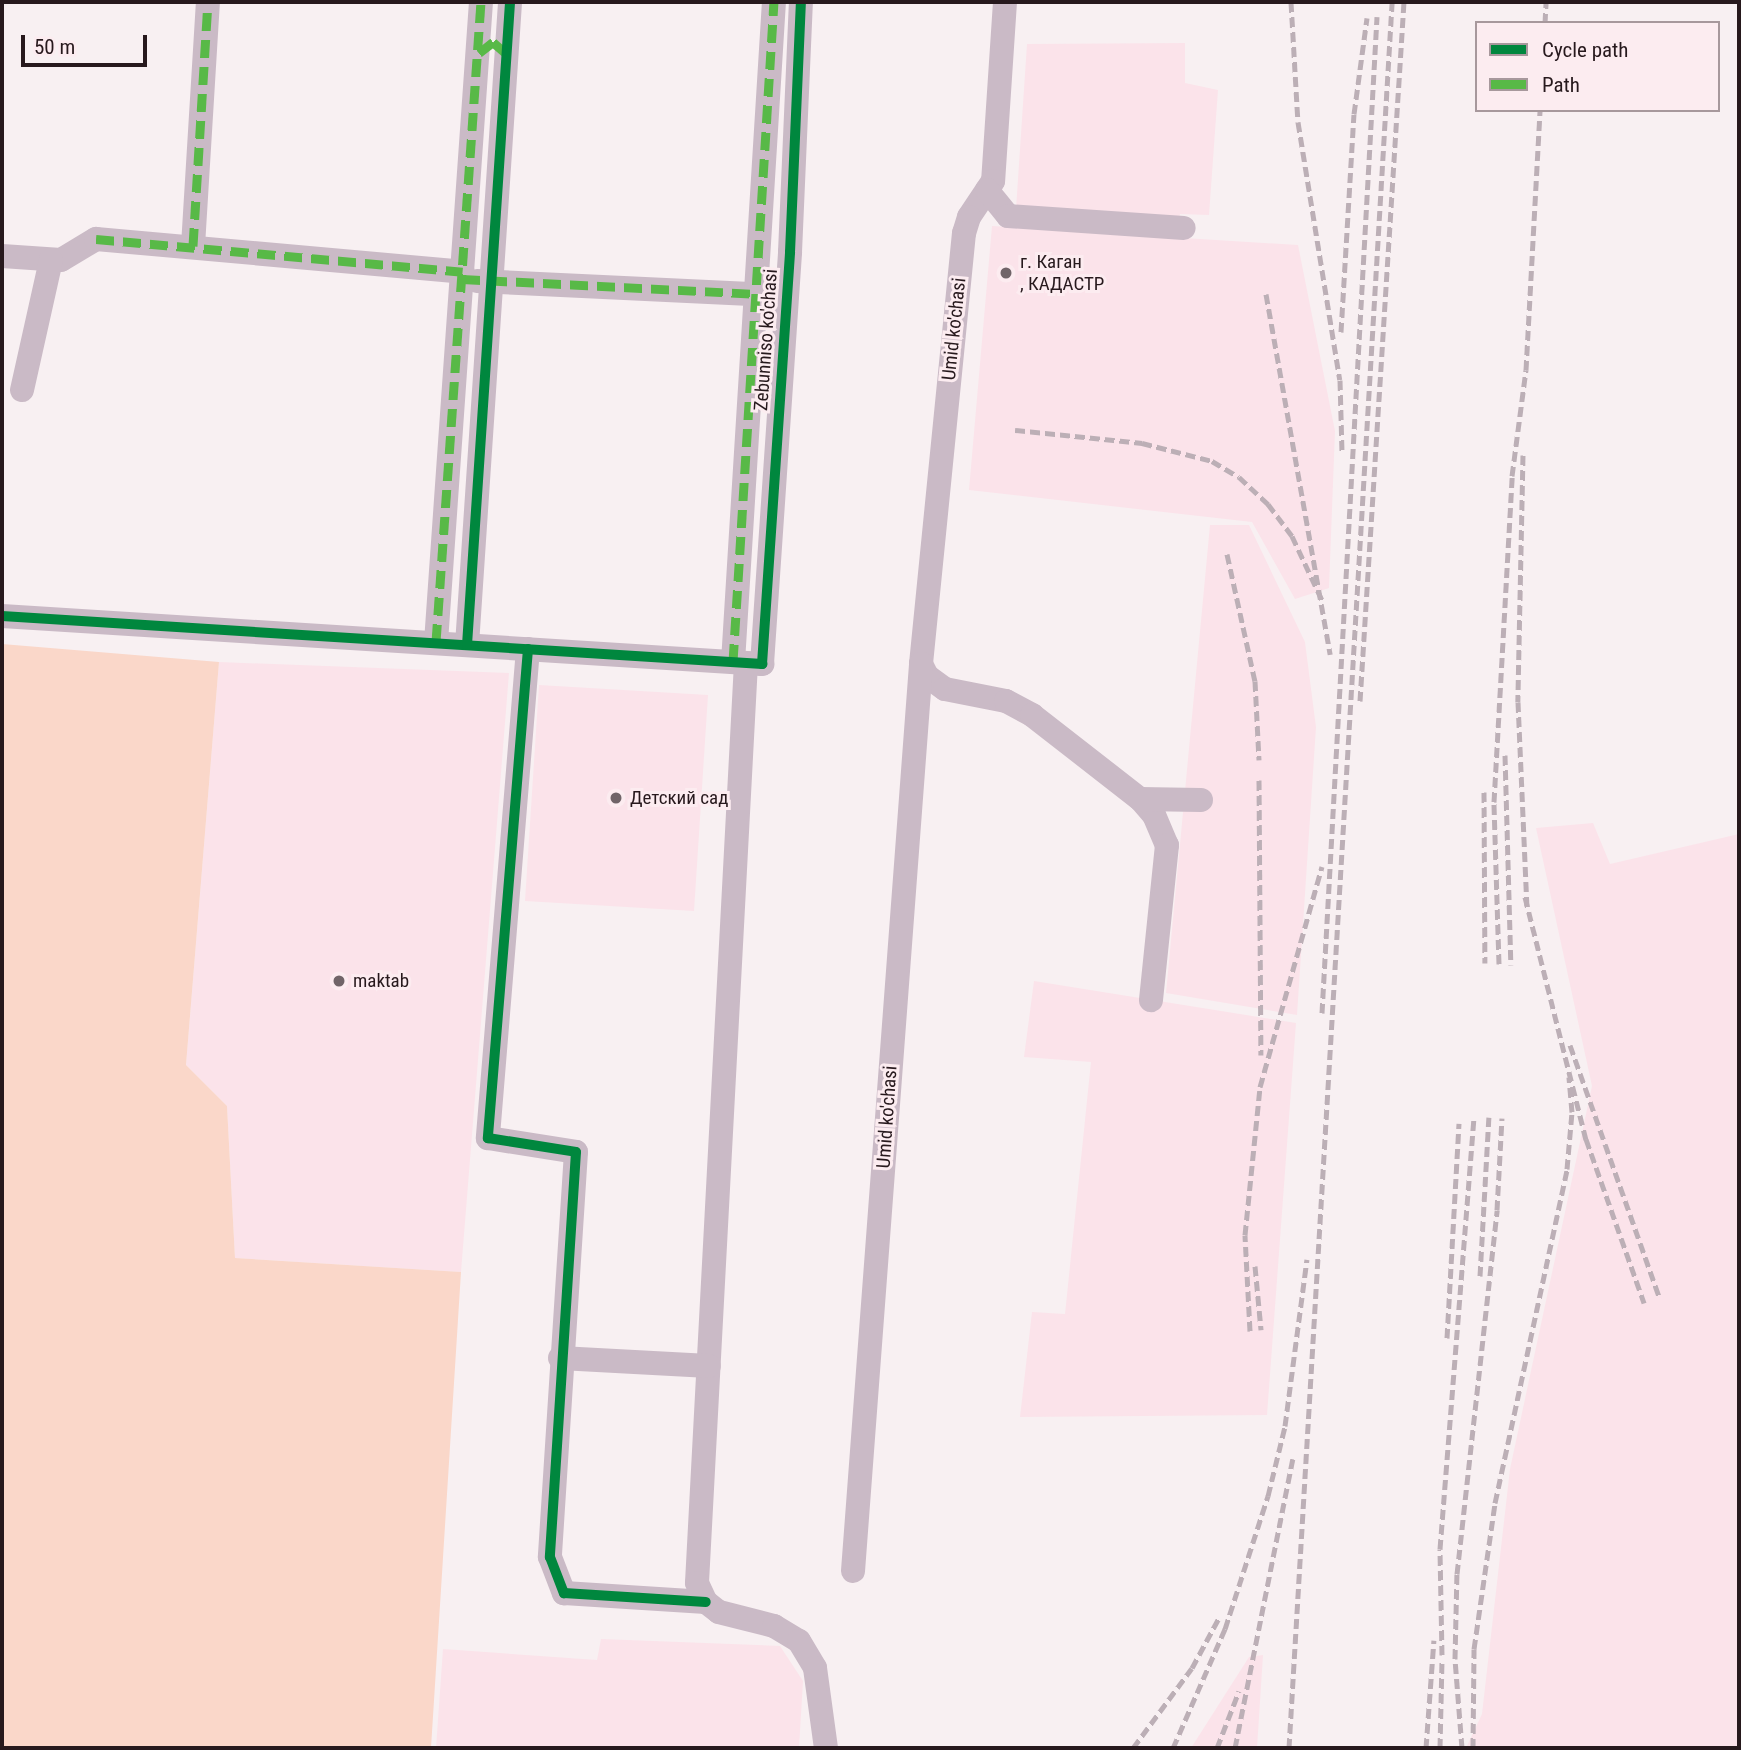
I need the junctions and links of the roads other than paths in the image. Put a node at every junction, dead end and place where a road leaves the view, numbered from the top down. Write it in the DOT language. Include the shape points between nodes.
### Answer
graph roads {
  1 [pos="208,2"];
  2 [pos="481,2"];
  3 [pos="510,2"];
  4 [pos="774,2"];
  5 [pos="801,2"];
  6 [pos="1005,2"];
  7 [pos="479,53"];
  8 [pos="507,54"];
  9 [pos="988,190"];
  10 [pos="1184,228"];
  11 [pos="193,246"];
  12 [pos="2,256"];
  13 [pos="51,260"];
  14 [pos="463,276"];
  15 [pos="492,282"];
  16 [pos="756,294"];
  17 [pos="22,390"];
  18 [pos="2,616"];
  19 [pos="436,642"];
  20 [pos="467,645"];
  21 [pos="528,649"];
  22 [pos="739,663"];
  23 [pos="921,664"];
  24 [pos="1140,799"];
  25 [pos="1201,800"];
  26 [pos="1151,1000"];
  27 [pos="560,1358"];
  28 [pos="709,1366"];
  29 [pos="853,1571"];
  30 [pos="706,1602"];
  31 [pos="826,1748"];
  1 -- 11 [label="street"];
  2 -- 7 [label="street"];
  3 -- 8 [label="street"];
  4 -- 16 [label="street, Zebunniso ko'chasi"];
  5 -- 22 [label="street, Zebunniso ko'chasi" via="790,252 762,664"];
  6 -- 9 [label="street, Umid ko'chasi" via="993,181"];
  7 -- 8 [label="street" via="493,42"];
  7 -- 14 [label="street"];
  8 -- 15 [label="street"];
  9 -- 10 [label="street" via="1009,216"];
  9 -- 23 [label="street, Umid ko'chasi" via="964,233"];
  11 -- 13 [label="street" via="96,239 61,260"];
  11 -- 14 [label="street"];
  12 -- 13 [label="street"];
  13 -- 17 [label="street"];
  14 -- 15 [label="street"];
  14 -- 19 [label="street"];
  15 -- 16 [label="street"];
  15 -- 20 [label="street"];
  16 -- 22 [label="street, Zebunniso ko'chasi"];
  18 -- 19 [label="street"];
  19 -- 20 [label="street"];
  20 -- 21 [label="street"];
  21 -- 22 [label="street"];
  21 -- 27 [label="street" via="488,1138 576,1152"];
  22 -- 28 [label="street"];
  23 -- 24 [label="street" via="927,676 945,689 1006,701 1032,715"];
  23 -- 29 [label="street, Umid ko'chasi"];
  24 -- 25 [label="street"];
  24 -- 26 [label="street" via="1158,822 1167,845"];
  27 -- 28 [label="street"];
  27 -- 30 [label="street" via="550,1557 565,1593"];
  28 -- 30 [label="street" via="697,1583"];
  30 -- 31 [label="street" via="719,1612 774,1626 799,1641 814,1668"];
}
